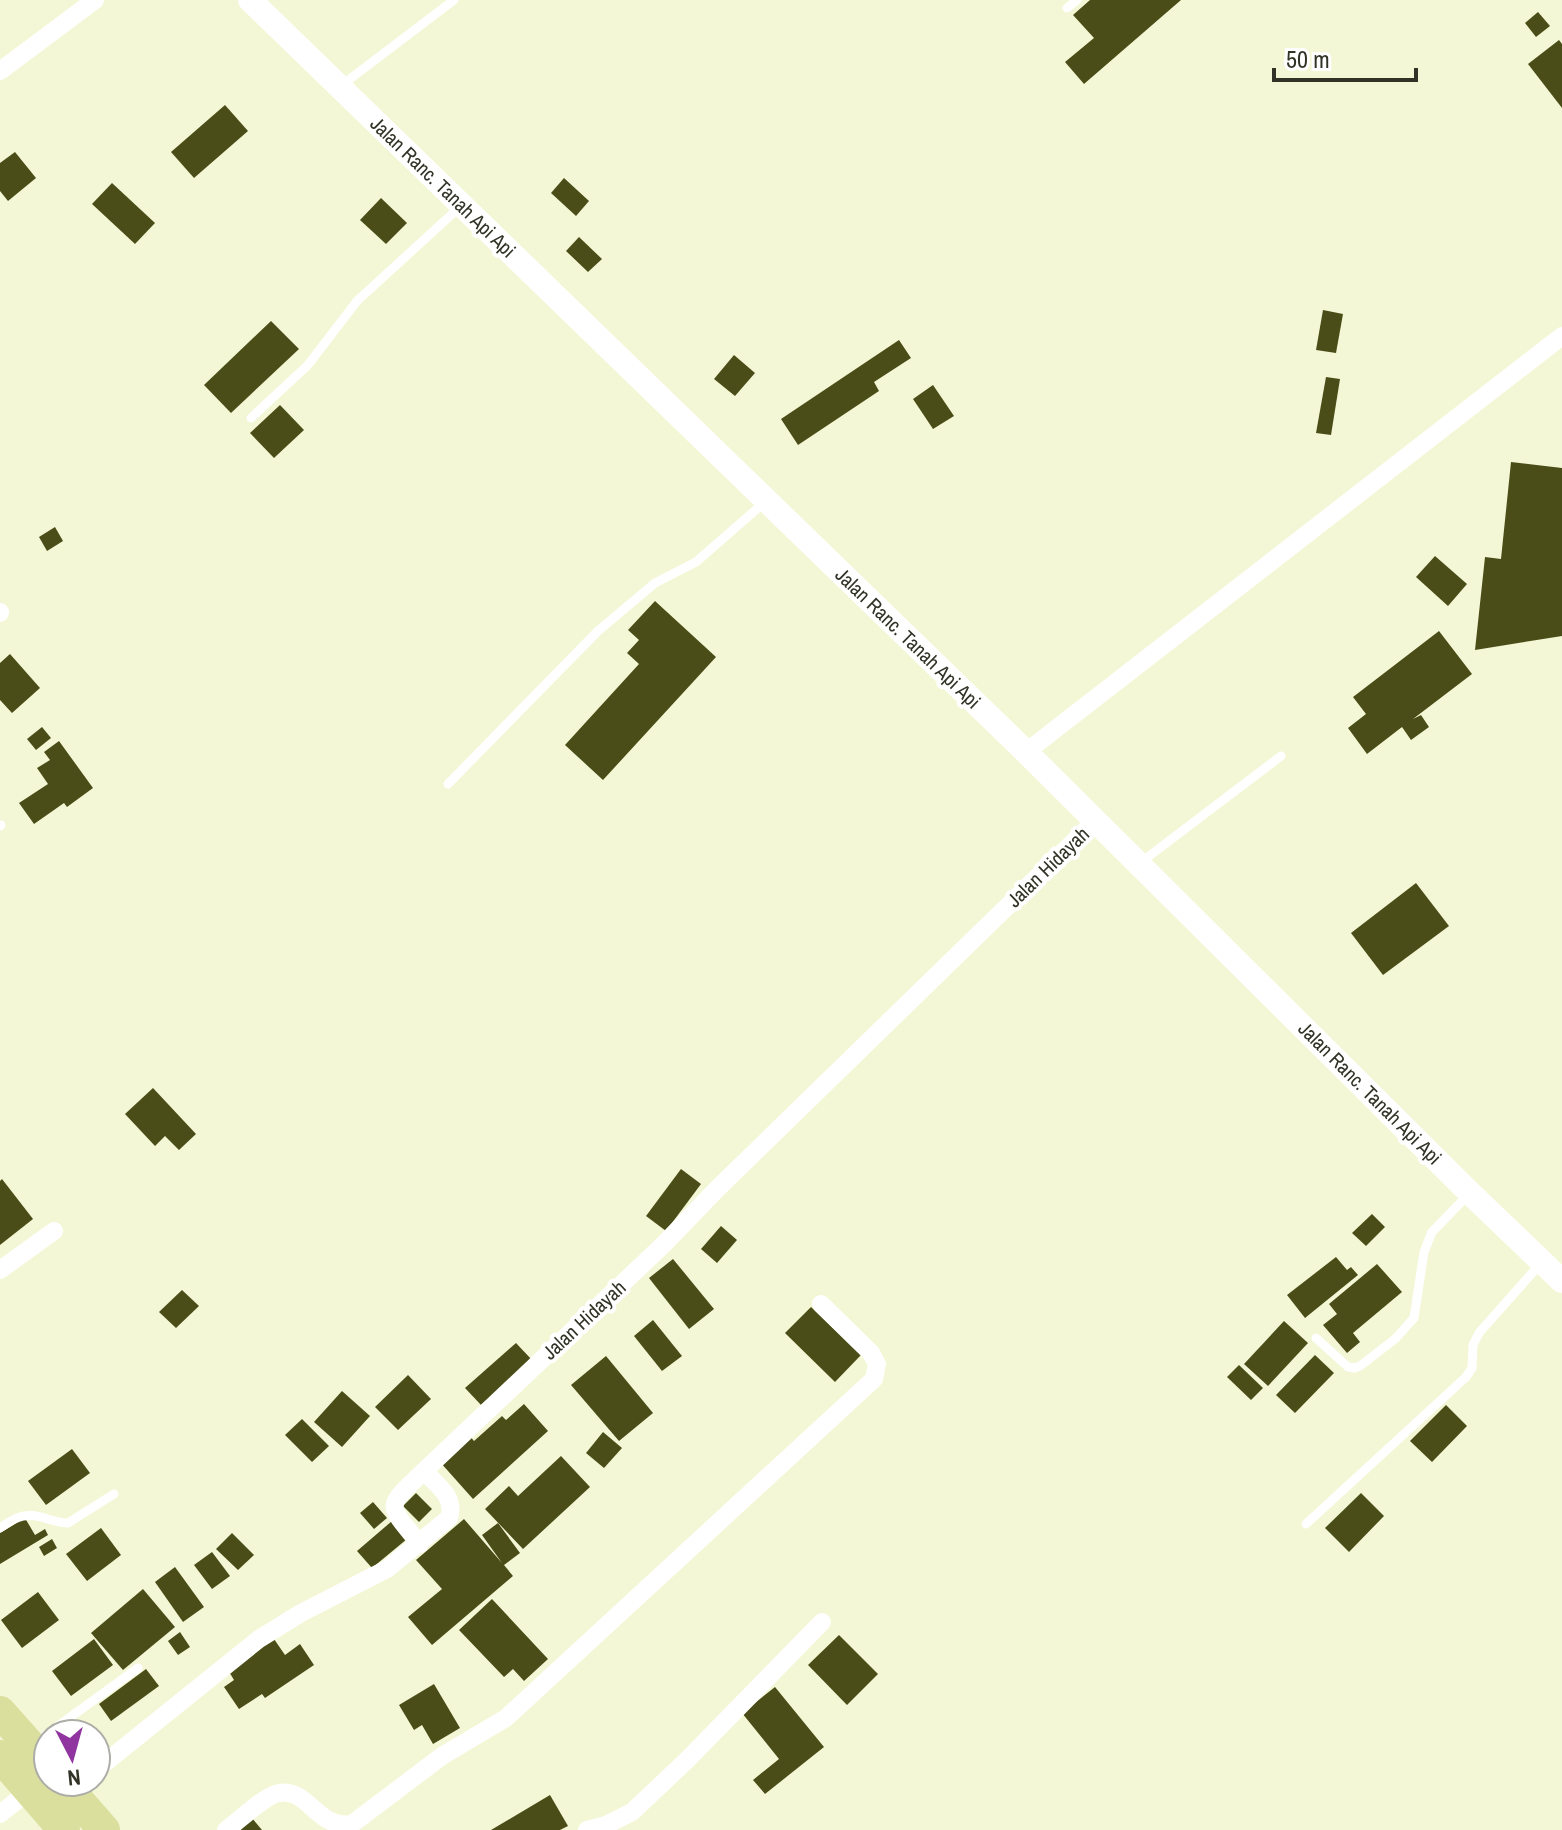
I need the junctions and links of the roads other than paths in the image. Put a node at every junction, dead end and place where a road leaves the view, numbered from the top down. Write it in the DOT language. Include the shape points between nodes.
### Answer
graph roads {
  1 [pos="95,0"];
  2 [pos="250,0"];
  3 [pos="454,0"];
  4 [pos="1077,0"];
  5 [pos="1067,8"];
  6 [pos="0,71"];
  7 [pos="339,86"];
  8 [pos="462,205"];
  9 [pos="1562,336"];
  10 [pos="251,418"];
  11 [pos="766,501"];
  12 [pos="1026,752"];
  13 [pos="1281,756"];
  14 [pos="448,784"];
  15 [pos="1095,821"];
  16 [pos="1139,864"];
  17 [pos="1470,1193"];
  18 [pos="54,1231"];
  19 [pos="1542,1261"];
  20 [pos="0,1270"];
  21 [pos="1562,1281"];
  22 [pos="821,1304"];
  23 [pos="1316,1338"];
  24 [pos="424,1471"];
  25 [pos="114,1494"];
  26 [pos="1306,1524"];
  27 [pos="0,1528"];
  28 [pos="420,1544"];
  29 [pos="822,1622"];
  30 [pos="138,1668"];
  31 [pos="0,1712"];
  32 [pos="87,1718"];
  33 [pos="0,1756"];
  34 [pos="112,1757"];
  35 [pos="32,1762"];
  36 [pos="32,1767"];
  37 [pos="32,1773"];
  38 [pos="50,1798"];
  39 [pos="81,1798"];
  40 [pos="0,1814"];
  41 [pos="607,1827"];
  42 [pos="64,1830"];
  43 [pos="104,1830"];
  44 [pos="226,1830"];
  45 [pos="587,1830"];
  1 -- 6 [label="street"];
  2 -- 7 [label="street, Jalan Ranc. Tanah Api Api"];
  3 -- 7 [label="lane"];
  4 -- 5 [label="lane"];
  7 -- 8 [label="street, Jalan Ranc. Tanah Api Api"];
  8 -- 10 [label="lane" via="357,301 308,365"];
  8 -- 11 [label="street, Jalan Ranc. Tanah Api Api"];
  9 -- 12 [label="street"];
  11 -- 12 [label="street, Jalan Ranc. Tanah Api Api"];
  11 -- 14 [label="lane" via="696,562 655,583 598,631"];
  12 -- 15 [label="street, Jalan Ranc. Tanah Api Api"];
  13 -- 16 [label="lane"];
  15 -- 16 [label="street, Jalan Ranc. Tanah Api Api"];
  15 -- 24 [label="street, Jalan Hidayah"];
  16 -- 17 [label="street, Jalan Ranc. Tanah Api Api"];
  17 -- 19 [label="street, Jalan Ranc. Tanah Api Api"];
  17 -- 23 [label="lane" via="1432,1232 1414,1318 1395,1339 1354,1368"];
  18 -- 20 [label="street"];
  19 -- 21 [label="street, Jalan Ranc. Tanah Api Api"];
  19 -- 26 [label="lane" via="1479,1333 1466,1377"];
  22 -- 44 [label="street" via="871,1353 877,1364 874,1379 506,1718 442,1756 352,1824 331,1826 284,1793 269,1797"];
  24 -- 28 [label="street, Jalan Hidayah" via="394,1505 395,1515"];
  24 -- 28 [label="street" via="453,1507 449,1518"];
  25 -- 27 [label="lane" via="68,1523 30,1515"];
  28 -- 34 [label="street" via="387,1569 259,1639"];
  29 -- 41 [label="street" via="687,1760 632,1812"];
  30 -- 32 [label="lane"];
  31 -- 35 [label="highway"];
  33 -- 36 [label="highway"];
  37 -- 40 [label="street"];
  38 -- 42 [label="highway"];
  39 -- 43 [label="highway"];
  41 -- 45 [label="street"];
}
